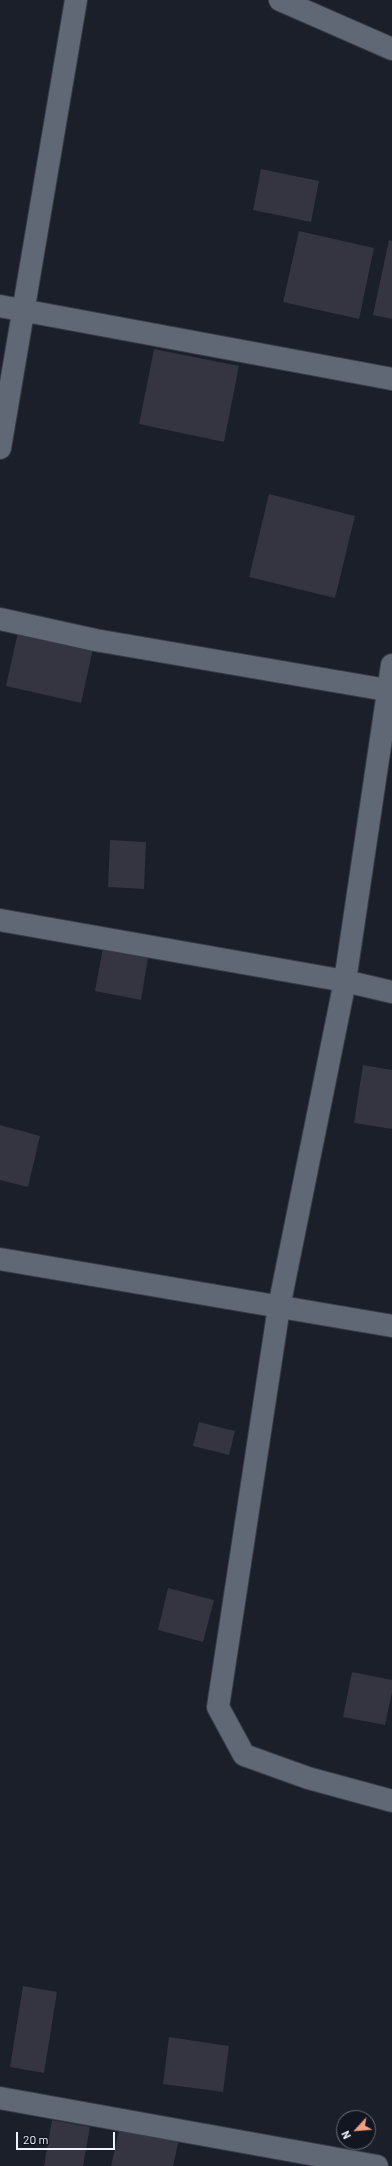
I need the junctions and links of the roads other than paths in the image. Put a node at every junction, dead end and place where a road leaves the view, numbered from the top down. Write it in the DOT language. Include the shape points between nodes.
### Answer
graph roads {
  1 [pos="76,0"];
  2 [pos="280,0"];
  3 [pos="392,49"];
  4 [pos="0,306"];
  5 [pos="23,310"];
  6 [pos="392,379"];
  7 [pos="0,448"];
  8 [pos="0,619"];
  9 [pos="392,665"];
  10 [pos="390,691"];
  11 [pos="0,920"];
  12 [pos="345,980"];
  13 [pos="392,992"];
  14 [pos="0,1258"];
  15 [pos="279,1307"];
  16 [pos="392,1326"];
  17 [pos="392,1801"];
  18 [pos="0,2098"];
  19 [pos="377,2166"];
  1 -- 5 [label="street"];
  2 -- 3 [label="street"];
  4 -- 5 [label="street"];
  5 -- 6 [label="street"];
  5 -- 7 [label="street"];
  8 -- 10 [label="street" via="95,640"];
  9 -- 10 [label="street"];
  10 -- 12 [label="street"];
  11 -- 12 [label="street"];
  12 -- 13 [label="street"];
  12 -- 15 [label="street"];
  14 -- 15 [label="street"];
  15 -- 16 [label="street"];
  15 -- 17 [label="street" via="218,1707 244,1755 308,1778"];
  18 -- 19 [label="street"];
}
